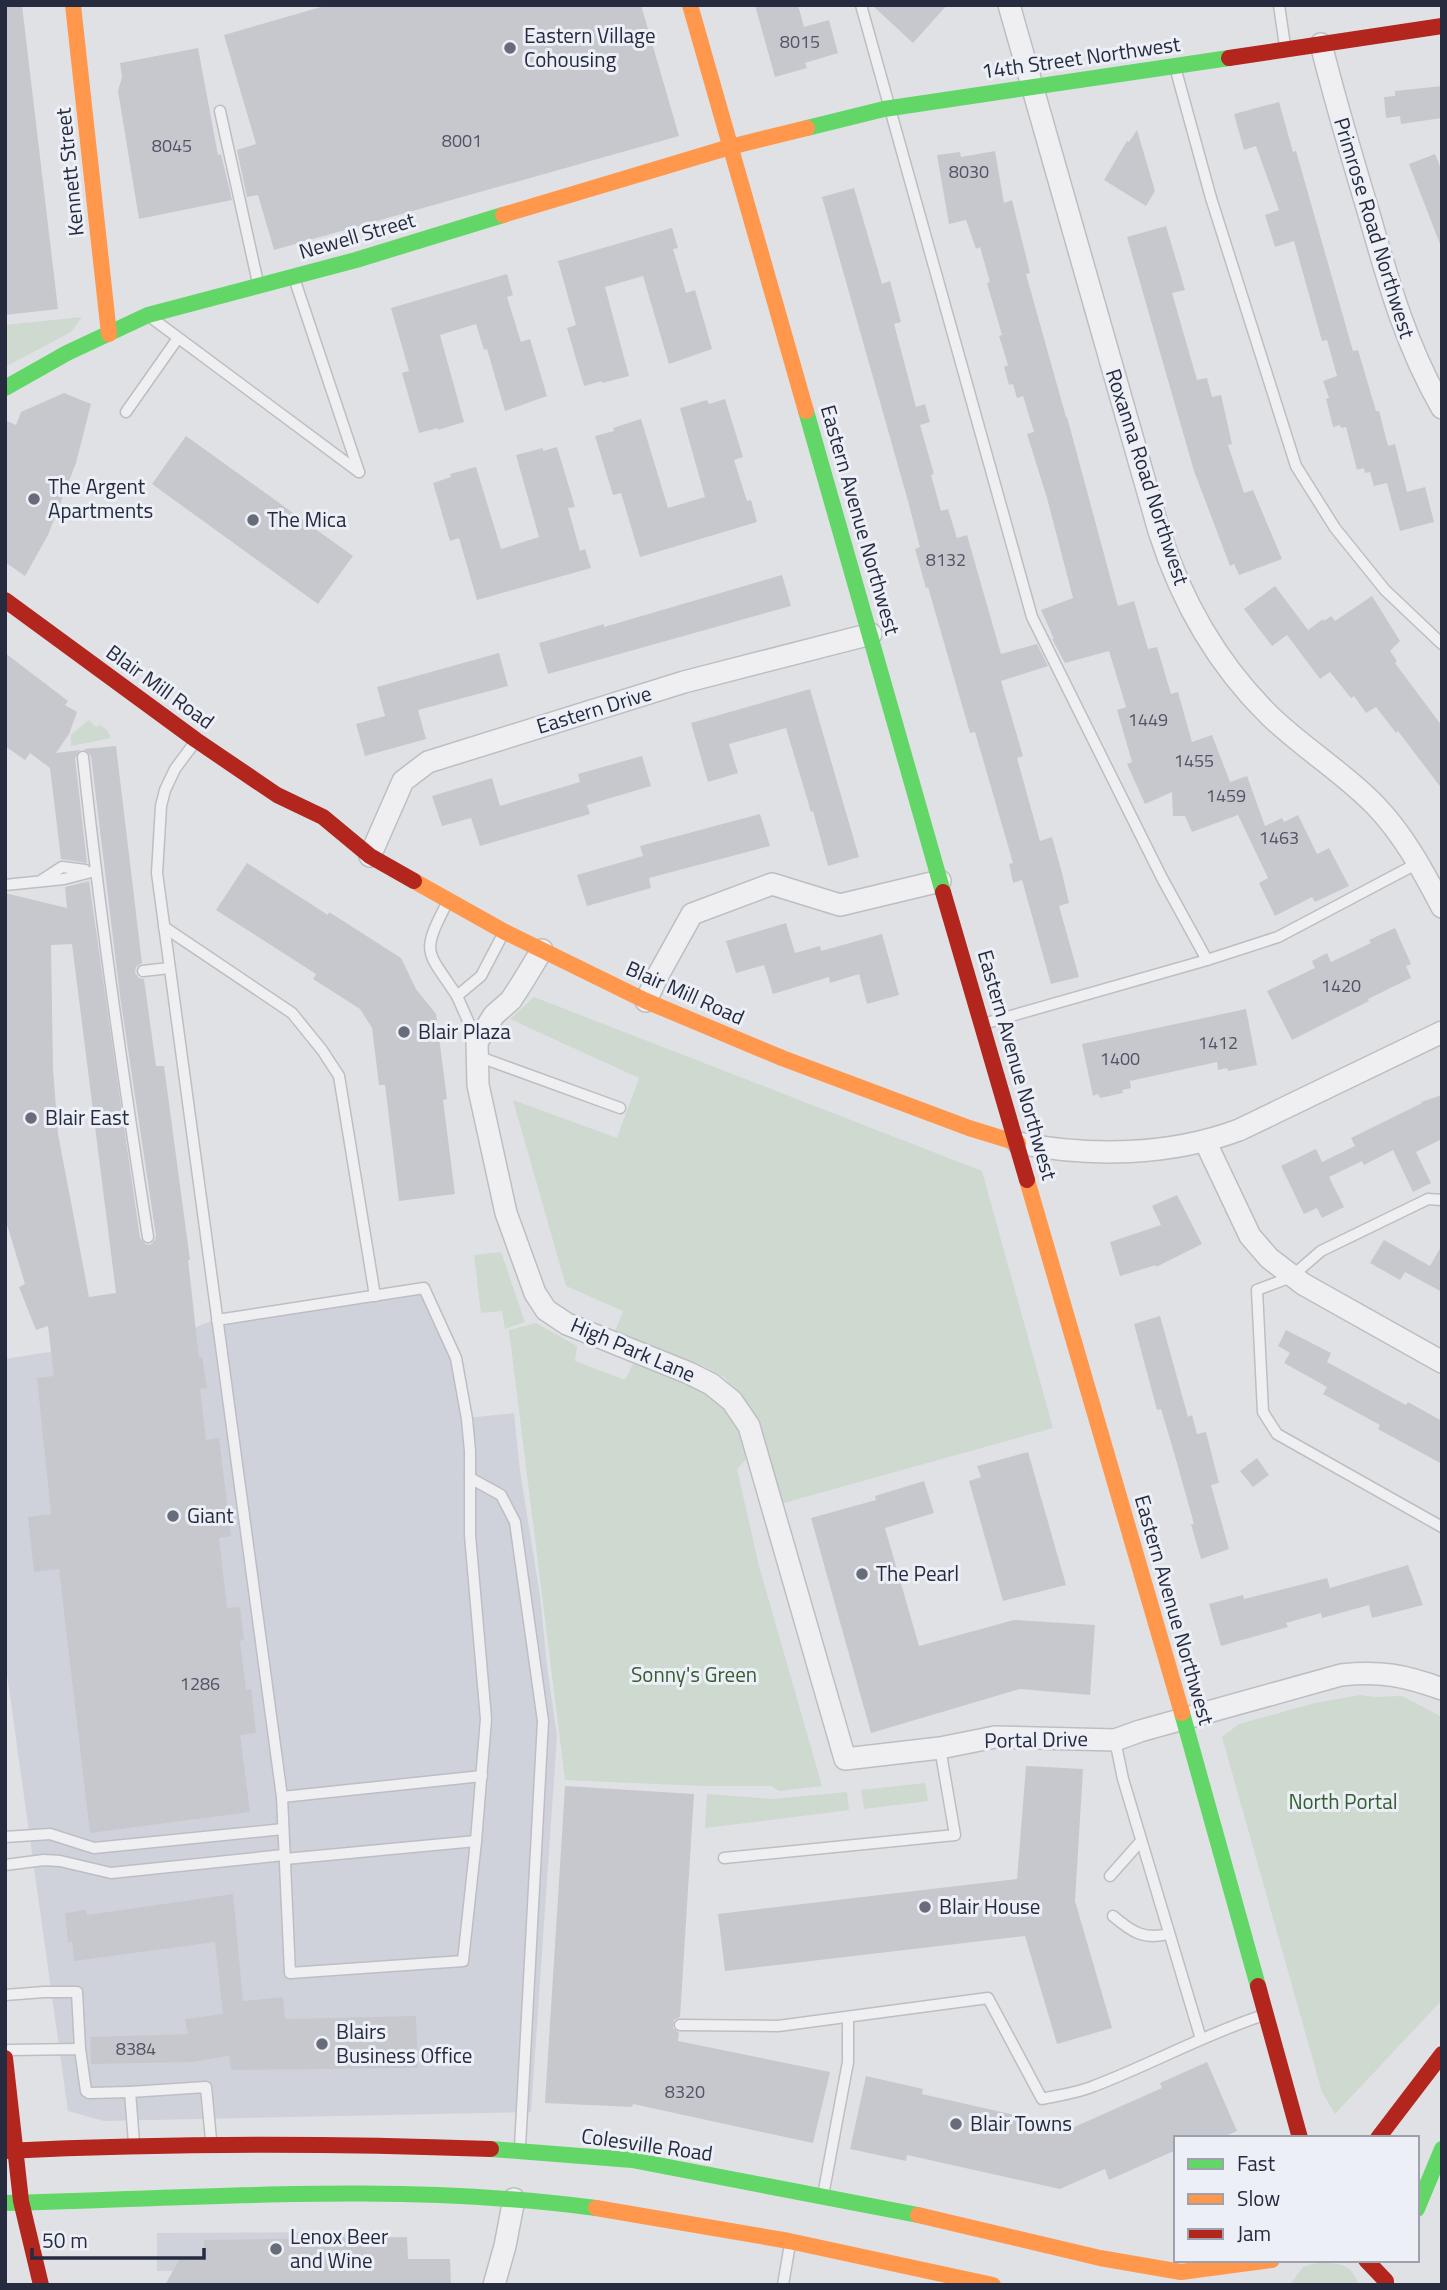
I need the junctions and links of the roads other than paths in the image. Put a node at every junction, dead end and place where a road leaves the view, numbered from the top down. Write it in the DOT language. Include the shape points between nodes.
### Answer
graph roads {
  1 [pos="73,5"];
  2 [pos="690,5"];
  3 [pos="861,5"];
  4 [pos="1009,5"];
  5 [pos="1279,5"];
  6 [pos="1442,26"];
  7 [pos="1321,44"];
  8 [pos="1286,49"];
  9 [pos="1175,65"];
  10 [pos="1032,87"];
  11 [pos="891,107"];
  12 [pos="220,111"];
  13 [pos="730,147"];
  14 [pos="293,276"];
  15 [pos="258,285"];
  16 [pos="148,315"];
  17 [pos="109,334"];
  18 [pos="178,338"];
  19 [pos="5,388"];
  20 [pos="1442,408"];
  21 [pos="126,412"];
  22 [pos="5,600"];
  23 [pos="871,634"];
  24 [pos="1442,644"];
  25 [pos="196,740"];
  26 [pos="83,757"];
  27 [pos="293,803"];
  28 [pos="304,823"];
  29 [pos="321,836"];
  30 [pos="362,849"];
  31 [pos="1418,863"];
  32 [pos="95,872"];
  33 [pos="940,881"];
  34 [pos="1436,882"];
  35 [pos="5,884"];
  36 [pos="449,900"];
  37 [pos="1442,907"];
  38 [pos="164,927"];
  39 [pos="505,932"];
  40 [pos="542,950"];
  41 [pos="1208,960"];
  42 [pos="169,968"];
  43 [pos="143,971"];
  44 [pos="457,996"];
  45 [pos="646,1000"];
  46 [pos="983,1024"];
  47 [pos="1442,1032"];
  48 [pos="477,1049"];
  49 [pos="621,1108"];
  50 [pos="1205,1141"];
  51 [pos="1018,1143"];
  52 [pos="1442,1200"];
  53 [pos="148,1237"];
  54 [pos="1291,1277"];
  55 [pos="375,1296"];
  56 [pos="217,1320"];
  57 [pos="1442,1362"];
  58 [pos="470,1478"];
  59 [pos="1442,1527"];
  60 [pos="1442,1689"];
  61 [pos="1184,1719"];
  62 [pos="1115,1740"];
  63 [pos="940,1748"];
  64 [pos="845,1759"];
  65 [pos="482,1776"];
  66 [pos="282,1797"];
  67 [pos="283,1829"];
  68 [pos="5,1837"];
  69 [pos="477,1840"];
  70 [pos="1141,1841"];
  71 [pos="284,1857"];
  72 [pos="724,1858"];
  73 [pos="5,1866"];
  74 [pos="1110,1876"];
  75 [pos="1113,1916"];
  76 [pos="1169,1934"];
  77 [pos="5,1995"];
  78 [pos="1267,2015"];
  79 [pos="848,2017"];
  80 [pos="680,2025"];
  81 [pos="1201,2039"];
  82 [pos="80,2049"];
  83 [pos="5,2050"];
  84 [pos="1442,2054"];
  85 [pos="5,2058"];
  86 [pos="130,2092"];
  87 [pos="1299,2136"];
  88 [pos="1380,2136"];
  89 [pos="212,2146"];
  90 [pos="134,2147"];
  91 [pos="1442,2149"];
  92 [pos="11,2150"];
  93 [pos="520,2150"];
  94 [pos="822,2196"];
  95 [pos="514,2199"];
  96 [pos="5,2203"];
  97 [pos="22,2203"];
  98 [pos="1419,2204"];
  99 [pos="790,2241"];
  100 [pos="1368,2262"];
  101 [pos="1394,2262"];
  102 [pos="1278,2264"];
  103 [pos="1386,2283"];
  104 [pos="41,2285"];
  105 [pos="494,2285"];
  106 [pos="783,2285"];
  107 [pos="993,2285"];
  1 -- 17 [label="street, Kennett Street"];
  2 -- 13 [label="street, Eastern Avenue Northwest"];
  3 -- 11 [label="lane"];
  4 -- 10 [label="street, Roxanna Road Northwest"];
  5 -- 8 [label="lane"];
  6 -- 7 [label="street, 14th Street Northwest"];
  7 -- 8 [label="street, 14th Street Northwest"];
  7 -- 20 [label="street, Primrose Road Northwest" via="1399,317"];
  8 -- 9 [label="street, 14th Street Northwest"];
  9 -- 10 [label="street, 14th Street Northwest"];
  9 -- 24 [label="lane" via="1211,198 1296,466 1335,528 1385,590"];
  10 -- 11 [label="street, 14th Street Northwest"];
  10 -- 31 [label="street, Roxanna Road Northwest" via="1159,531 1183,593 1207,637 1244,688 1290,735 1374,804"];
  11 -- 13 [label="street, 14th Street Northwest"];
  11 -- 41 [label="lane" via="1032,617"];
  12 -- 15 [label="lane"];
  13 -- 14 [label="street, Newell Street"];
  13 -- 23 [label="street, Eastern Avenue Northwest"];
  14 -- 15 [label="street, Newell Street"];
  14 -- 18 [label="lane" via="359,472"];
  15 -- 16 [label="street, Newell Street"];
  16 -- 17 [label="street, Newell Street"];
  16 -- 18 [label="lane"];
  17 -- 19 [label="street, Newell Street"];
  18 -- 21 [label="lane"];
  22 -- 25 [label="street, Blair Mill Road"];
  23 -- 30 [label="street, Eastern Drive" via="684,682 428,762 403,781"];
  23 -- 33 [label="street, Eastern Avenue Northwest"];
  25 -- 27 [label="street, Blair Mill Road"];
  25 -- 38 [label="lane" via="170,778 161,806 157,873"];
  26 -- 32 [label="lane"];
  27 -- 28 [label="street"];
  27 -- 30 [label="street, Blair Mill Road" via="323,817"];
  29 -- 30 [label="street, Blair Mill Road"];
  30 -- 36 [label="street, Blair Mill Road"];
  31 -- 34 [label="street, Roxanna Road Northwest"];
  31 -- 41 [label="lane" via="1278,937"];
  32 -- 35 [label="lane"];
  32 -- 53 [label="lane"];
  33 -- 45 [label="street" via="840,905 772,884 692,914"];
  33 -- 46 [label="street, Eastern Avenue Northwest"];
  34 -- 37 [label="street, Roxanna Road Northwest"];
  36 -- 39 [label="street, Blair Mill Road"];
  36 -- 44 [label="lane" via="429,946"];
  38 -- 42 [label="lane"];
  38 -- 55 [label="lane" via="292,1013 339,1076"];
  39 -- 40 [label="street, Blair Mill Road"];
  39 -- 44 [label="lane" via="481,975"];
  40 -- 45 [label="street, Blair Mill Road"];
  40 -- 48 [label="street" via="511,1000 494,1015"];
  41 -- 46 [label="lane"];
  42 -- 43 [label="lane"];
  42 -- 56 [label="lane"];
  44 -- 48 [label="lane"];
  45 -- 51 [label="street, Blair Mill Road" via="782,1058"];
  46 -- 51 [label="street, Eastern Avenue Northwest"];
  47 -- 50 [label="street" via="1239,1130"];
  48 -- 49 [label="lane"];
  48 -- 64 [label="street, High Park Lane" via="478,1085 506,1213 535,1293 546,1310 567,1324 711,1384 732,1401 749,1426"];
  50 -- 51 [label="street" via="1155,1150 1065,1152"];
  50 -- 54 [label="street" via="1250,1236"];
  51 -- 61 [label="street, Eastern Avenue Northwest"];
  52 -- 54 [label="lane" via="1429,1199 1321,1251"];
  54 -- 57 [label="street"];
  54 -- 59 [label="lane" via="1257,1290 1263,1412 1277,1434"];
  55 -- 56 [label="lane"];
  55 -- 58 [label="lane" via="424,1288 456,1358 467,1419"];
  56 -- 66 [label="lane"];
  58 -- 65 [label="lane" via="470,1535 486,1719"];
  58 -- 93 [label="lane" via="501,1495 515,1522 543,1721"];
  60 -- 61 [label="street, Portal Drive" via="1374,1672 1341,1675"];
  61 -- 62 [label="street, Portal Drive"];
  61 -- 78 [label="street, Eastern Avenue Northwest"];
  62 -- 63 [label="street, Portal Drive" via="995,1737"];
  62 -- 70 [label="lane"];
  63 -- 64 [label="street, Portal Drive"];
  63 -- 72 [label="lane" via="955,1835"];
  65 -- 66 [label="lane"];
  65 -- 69 [label="lane"];
  66 -- 67 [label="lane"];
  67 -- 68 [label="lane" via="94,1848 50,1834"];
  67 -- 71 [label="lane"];
  69 -- 71 [label="lane"];
  69 -- 71 [label="lane" via="463,1961 290,1973"];
  70 -- 74 [label="lane"];
  70 -- 76 [label="lane"];
  71 -- 73 [label="lane" via="111,1872 52,1861"];
  75 -- 76 [label="lane" via="1133,1933"];
  76 -- 81 [label="lane"];
  77 -- 82 [label="lane" via="77,1992"];
  78 -- 81 [label="lane"];
  78 -- 87 [label="street, Eastern Avenue Northwest"];
  79 -- 80 [label="lane" via="778,2026"];
  79 -- 81 [label="lane" via="988,1998 1042,2099 1092,2087"];
  79 -- 94 [label="lane" via="848,2062"];
  82 -- 83 [label="lane"];
  82 -- 86 [label="lane" via="86,2091"];
  84 -- 88 [label="street"];
  85 -- 92 [label="street"];
  86 -- 89 [label="lane" via="206,2087"];
  86 -- 90 [label="lane"];
  89 -- 90 [label="street, Colesville Road"];
  89 -- 93 [label="street, Colesville Road"];
  90 -- 92 [label="street, Colesville Road"];
  91 -- 98 [label="street"];
  92 -- 97 [label="street"];
  93 -- 94 [label="street, Colesville Road" via="632,2160"];
  94 -- 102 [label="street, Colesville Road" via="1181,2272"];
  95 -- 97 [label="street" via="298,2195"];
  95 -- 99 [label="street" via="655,2215"];
  95 -- 105 [label="street"];
  96 -- 97 [label="street"];
  97 -- 104 [label="street"];
  99 -- 106 [label="lane"];
  99 -- 107 [label="street"];
  100 -- 103 [label="street"];
  101 -- 103 [label="street"];
}
